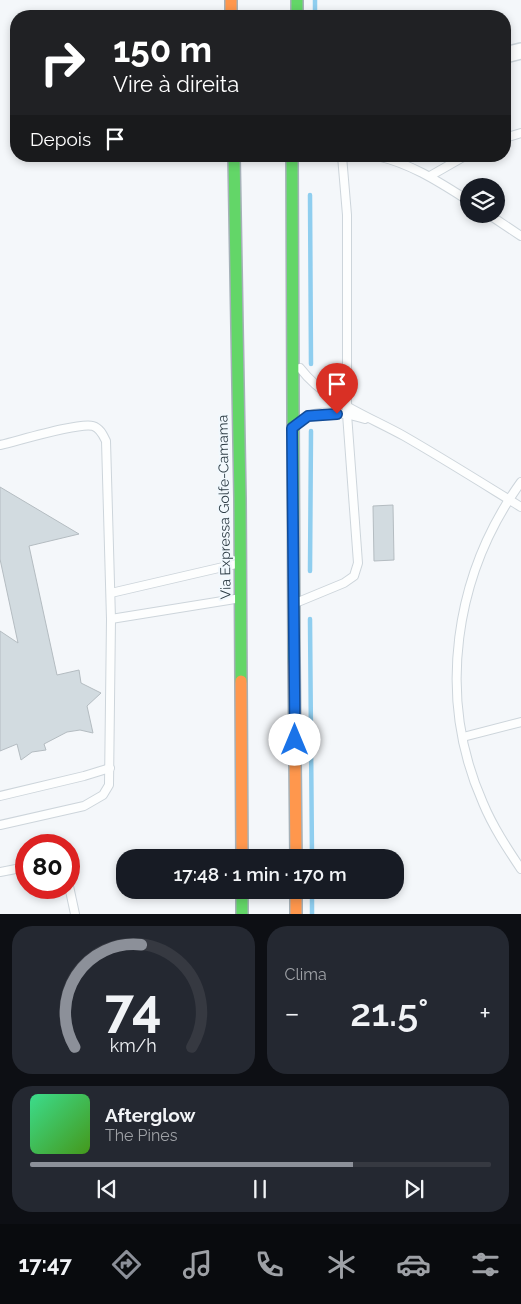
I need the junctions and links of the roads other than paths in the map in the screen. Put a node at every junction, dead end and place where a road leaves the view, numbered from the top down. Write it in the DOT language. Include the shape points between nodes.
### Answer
graph roads {
  1 [pos="234,162"];
  2 [pos="292,162"];
  3 [pos="343,162"];
  4 [pos="398,162"];
  5 [pos="455,162"];
  6 [pos="430,176"];
  7 [pos="460,196"];
  8 [pos="502,223"];
  9 [pos="521,236"];
  10 [pos="292,358"];
  11 [pos="347,410"];
  12 [pos="292,428"];
  13 [pos="0,445"];
  14 [pos="521,482"];
  15 [pos="509,500"];
  16 [pos="521,507"];
  17 [pos="240,562"];
  18 [pos="111,593"];
  19 [pos="240,598"];
  20 [pos="294,604"];
  21 [pos="112,619"];
  22 [pos="521,722"];
  23 [pos="463,737"];
  24 [pos="110,768"];
  25 [pos="0,796"];
  26 [pos="0,825"];
  27 [pos="242,849"];
  28 [pos="296,849"];
  29 [pos="15,869"];
  30 [pos="521,869"];
  31 [pos="0,872"];
  32 [pos="72,899"];
  33 [pos="242,899"];
  34 [pos="296,899"];
  35 [pos="75,914"];
  36 [pos="242,914"];
  37 [pos="296,914"];
  1 -- 17 [label="highway, Via Expressa Golfe-Camama"];
  2 -- 10 [label="highway"];
  3 -- 11 [label="lane" via="347,215"];
  4 -- 6 [label="lane"];
  5 -- 6 [label="lane"];
  6 -- 7 [label="lane"];
  8 -- 9 [label="lane"];
  10 -- 11 [label="lane" via="318,388"];
  10 -- 12 [label="highway"];
  11 -- 12 [label="lane" via="308,416"];
  11 -- 15 [label="lane" via="405,437"];
  11 -- 20 [label="lane" via="358,563 354,576 344,583"];
  12 -- 20 [label="highway"];
  13 -- 18 [label="lane" via="78,426 93,426 101,430 106,440"];
  14 -- 15 [label="lane"];
  15 -- 16 [label="lane"];
  15 -- 23 [label="lane" via="488,536 463,610 457,689"];
  17 -- 18 [label="lane"];
  17 -- 19 [label="highway, Via Expressa Golfe-Camama"];
  18 -- 21 [label="lane"];
  19 -- 21 [label="lane"];
  19 -- 27 [label="highway, Via Expressa Golfe-Camama"];
  20 -- 28 [label="highway"];
  21 -- 24 [label="lane"];
  22 -- 23 [label="lane"];
  23 -- 30 [label="lane" via="482,803"];
  24 -- 25 [label="lane"];
  24 -- 26 [label="lane" via="109,785 103,794 84,806"];
  29 -- 31 [label="lane"];
  32 -- 35 [label="lane"];
  33 -- 36 [label="highway"];
  34 -- 37 [label="highway"];
}
